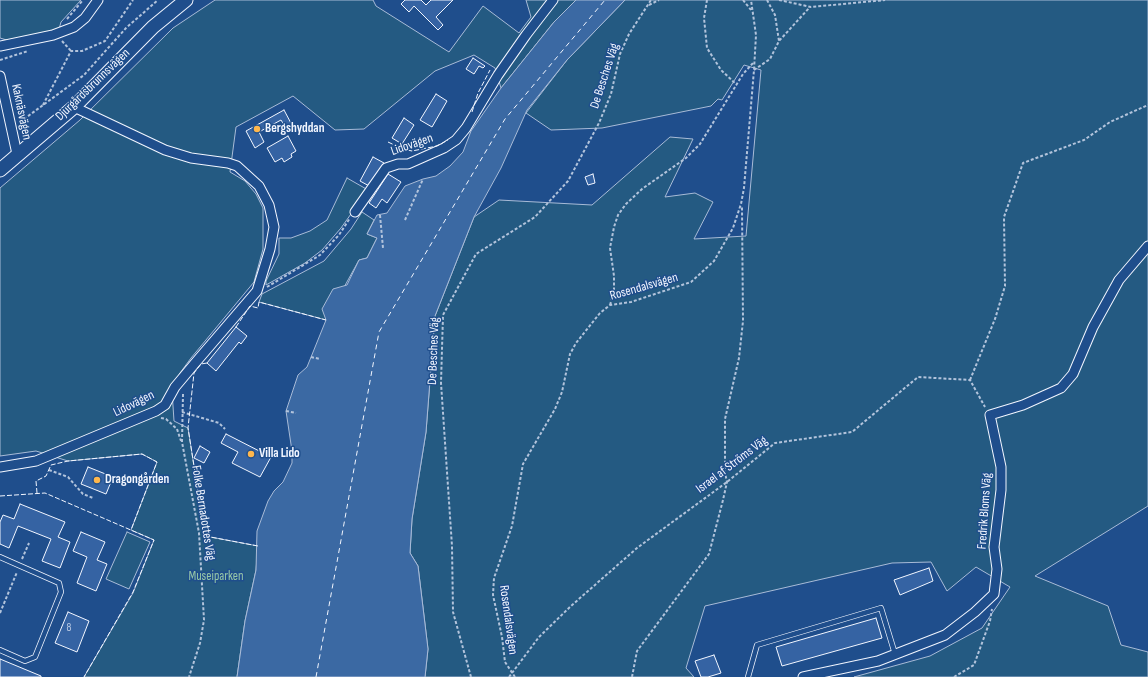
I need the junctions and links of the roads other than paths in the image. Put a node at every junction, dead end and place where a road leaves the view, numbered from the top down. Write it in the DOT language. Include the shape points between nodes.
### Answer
graph roads {
  1 [pos="98,0"];
  2 [pos="186,0"];
  3 [pos="554,0"];
  4 [pos="0,46"];
  5 [pos="0,76"];
  6 [pos="74,107"];
  7 [pos="17,154"];
  8 [pos="0,170"];
  9 [pos="355,212"];
  10 [pos="1148,246"];
  11 [pos="0,467"];
  12 [pos="0,557"];
  13 [pos="0,650"];
  14 [pos="895,654"];
  15 [pos="748,677"];
  16 [pos="803,677"];
  1 -- 4 [label="street" via="85,18 60,37"];
  2 -- 6 [label="street, Djurgårdsbrunnsvägen" via="153,27"];
  3 -- 9 [label="street, Lidovägen" via="506,64 466,128 444,148 408,164 386,168"];
  5 -- 7 [label="street, Kaknäsvägen"];
  6 -- 7 [label="street, Djurgårdsbrunnsvägen"];
  6 -- 11 [label="street, Lidovägen" via="165,150 191,158 237,166 259,186 269,205 274,227 270,249 257,291 175,387 165,405 36,461"];
  7 -- 8 [label="street, Djurgårdsbrunnsvägen"];
  10 -- 14 [label="street, Fredrik Bloms Väg" via="1119,280 1093,327 1073,374 1061,388 1023,405 990,415 1001,466 1001,490 994,547 997,569 994,594 945,635"];
  12 -- 13 [label="lane" via="59,583 61,592 35,657 25,661"];
  14 -- 15 [label="lane" via="881,608 757,645"];
  14 -- 16 [label="street"];
}
